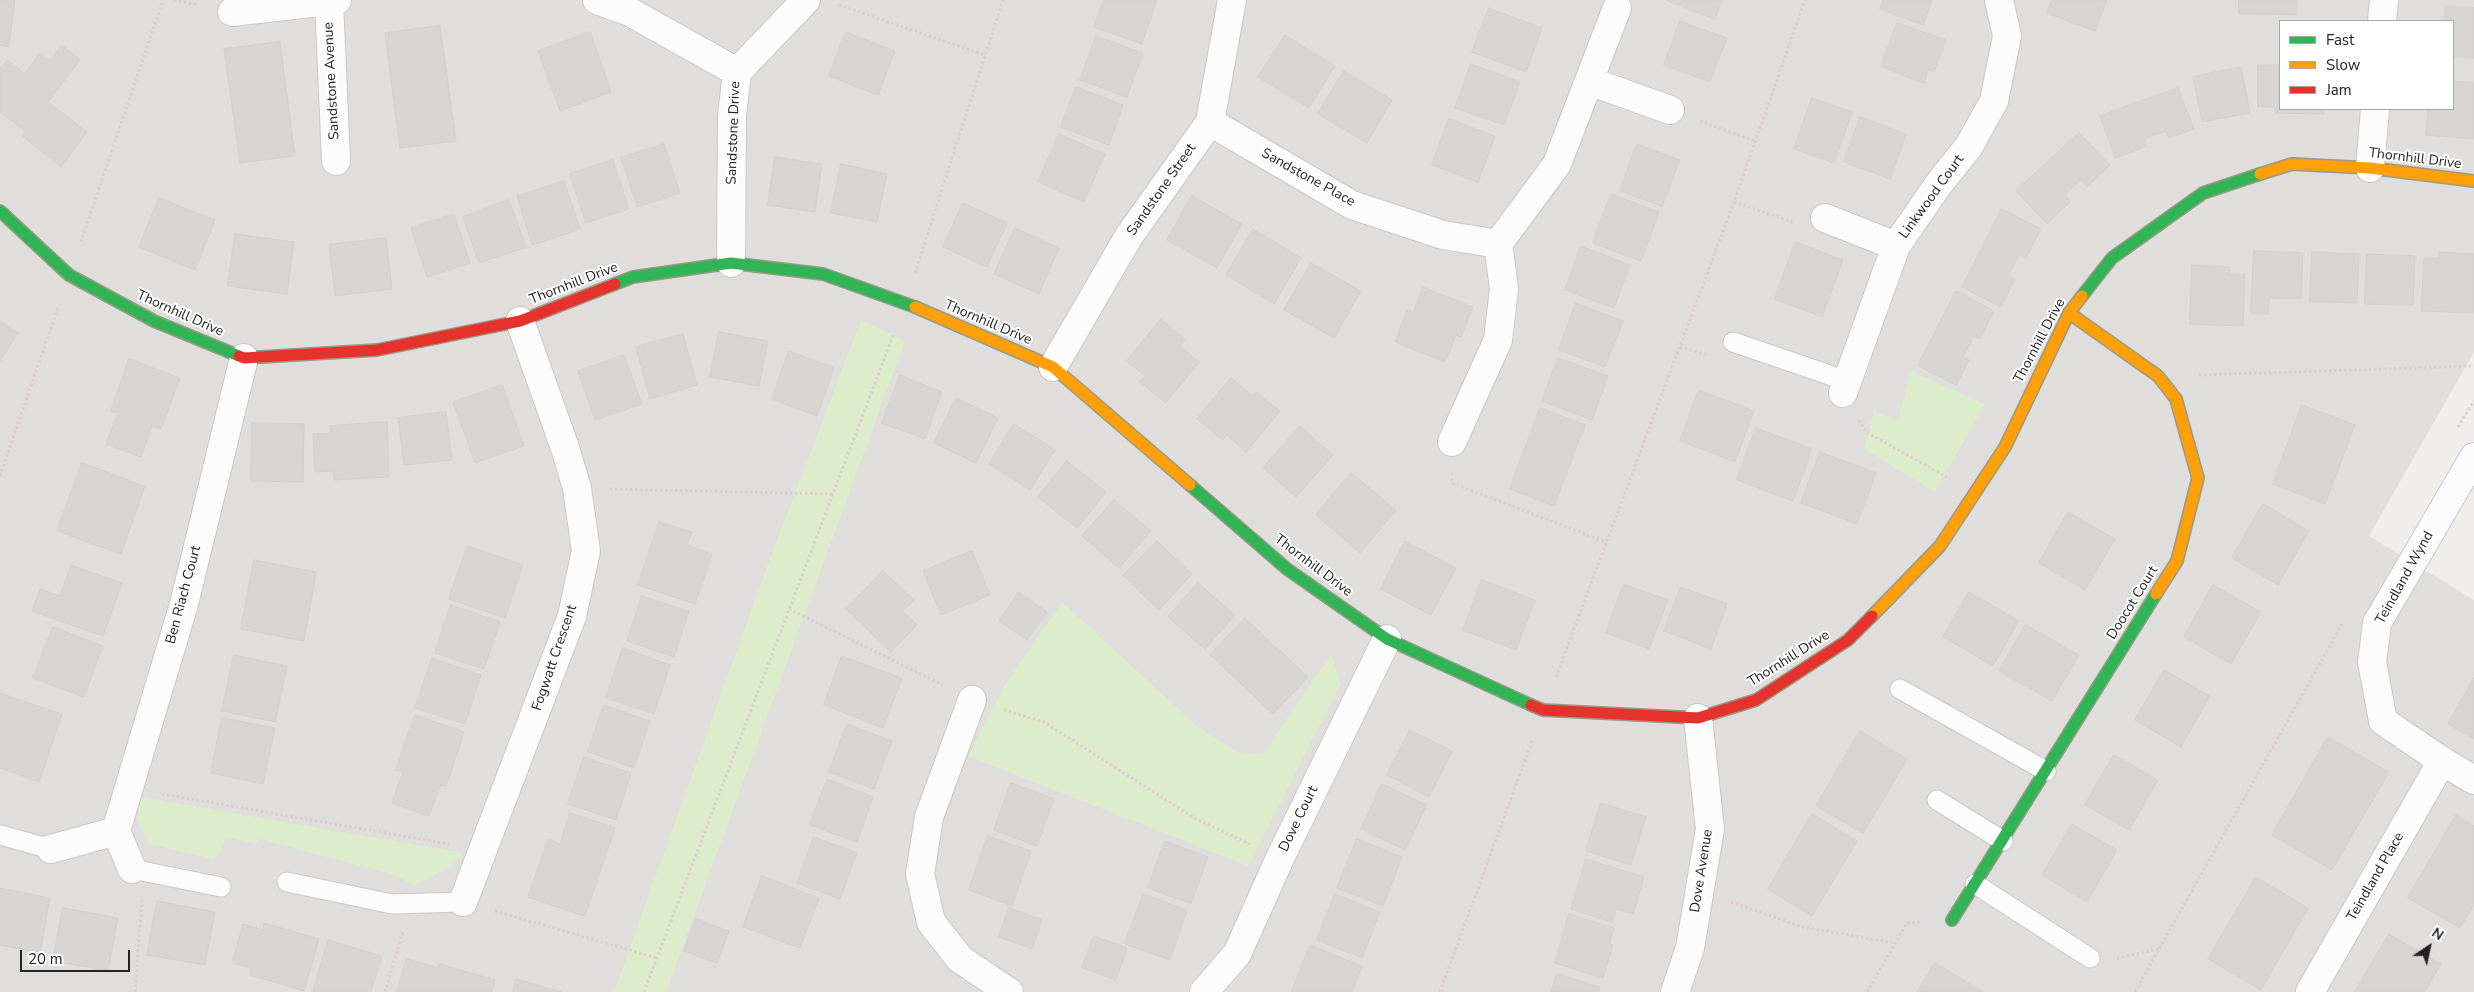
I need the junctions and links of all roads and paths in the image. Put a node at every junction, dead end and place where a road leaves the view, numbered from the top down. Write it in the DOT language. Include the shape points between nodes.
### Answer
graph roads {
  1 [pos="333,0"];
  2 [pos="597,0"];
  3 [pos="806,0"];
  4 [pos="1003,0"];
  5 [pos="1232,0"];
  6 [pos="1805,0"];
  7 [pos="2000,0"];
  8 [pos="2384,0"];
  9 [pos="834,3"];
  10 [pos="1617,8"];
  11 [pos="232,12"];
  12 [pos="2382,20"];
  13 [pos="985,55"];
  14 [pos="737,72"];
  15 [pos="1589,81"];
  16 [pos="1670,110"];
  17 [pos="2375,110"];
  18 [pos="1210,122"];
  19 [pos="1756,140"];
  20 [pos="336,161"];
  21 [pos="2370,168"];
  22 [pos="2474,181"];
  23 [pos="1734,202"];
  24 [pos="0,211"];
  25 [pos="1825,218"];
  26 [pos="1498,244"];
  27 [pos="1896,246"];
  28 [pos="731,263"];
  29 [pos="905,303"];
  30 [pos="2069,314"];
  31 [pos="520,321"];
  32 [pos="1733,342"];
  33 [pos="244,358"];
  34 [pos="2474,366"];
  35 [pos="1052,367"];
  36 [pos="2158,376"];
  37 [pos="1845,387"];
  38 [pos="2474,401"];
  39 [pos="2454,434"];
  40 [pos="1452,442"];
  41 [pos="2474,457"];
  42 [pos="577,488"];
  43 [pos="833,494"];
  44 [pos="1606,542"];
  45 [pos="789,609"];
  46 [pos="2346,618"];
  47 [pos="1386,639"];
  48 [pos="1900,689"];
  49 [pos="972,700"];
  50 [pos="1544,710"];
  51 [pos="1698,718"];
  52 [pos="2442,761"];
  53 [pos="2046,771"];
  54 [pos="2474,780"];
  55 [pos="129,788"];
  56 [pos="1937,800"];
  57 [pos="116,831"];
  58 [pos="0,835"];
  59 [pos="2003,841"];
  60 [pos="51,849"];
  61 [pos="484,850"];
  62 [pos="1280,858"];
  63 [pos="132,869"];
  64 [pos="287,882"];
  65 [pos="1975,884"];
  66 [pos="222,887"];
  67 [pos="1699,891"];
  68 [pos="463,902"];
  69 [pos="1952,920"];
  70 [pos="406,924"];
  71 [pos="1896,943"];
  72 [pos="2160,948"];
  73 [pos="657,958"];
  74 [pos="2090,958"];
  75 [pos="135,992"];
  76 [pos="385,992"];
  77 [pos="644,992"];
  78 [pos="1009,992"];
  79 [pos="1204,992"];
  80 [pos="1440,992"];
  81 [pos="1675,992"];
  82 [pos="1867,992"];
  83 [pos="2136,992"];
  84 [pos="2310,992"];
  1 -- 11 [label="street, Sandstone Avenue"];
  1 -- 20 [label="street, Sandstone Avenue"];
  2 -- 14 [label="street" via="630,12"];
  3 -- 14 [label="street, Sandstone Drive"];
  4 -- 13 [label="path"];
  5 -- 18 [label="street, Sandstone Street"];
  6 -- 19 [label="path"];
  7 -- 27 [label="street, Linkwood Court" via="2007,36 1994,101 1969,146"];
  8 -- 12 [label="street"];
  9 -- 13 [label="path"];
  10 -- 15 [label="street"];
  13 -- 29 [label="path"];
  14 -- 28 [label="street, Sandstone Drive" via="732,116"];
  15 -- 16 [label="street"];
  15 -- 26 [label="street" via="1557,164"];
  16 -- 19 [label="path"];
  17 -- 21 [label="street"];
  18 -- 26 [label="street, Sandstone Place" via="1352,205 1443,235"];
  18 -- 35 [label="street, Sandstone Street" via="1129,236"];
  19 -- 23 [label="path"];
  21 -- 22 [label="street, Thornhill Drive"];
  21 -- 30 [label="street, Thornhill Drive" via="2292,164 2203,194 2112,258"];
  23 -- 25 [label="path" via="1810,228"];
  23 -- 44 [label="path"];
  24 -- 33 [label="street, Thornhill Drive" via="69,275 154,321"];
  25 -- 27 [label="street"];
  26 -- 40 [label="street" via="1504,289 1498,340"];
  27 -- 37 [label="street, Linkwood Court"];
  28 -- 29 [label="street, Thornhill Drive" via="823,274"];
  28 -- 31 [label="street, Thornhill Drive" via="633,277"];
  29 -- 35 [label="street, Thornhill Drive"];
  29 -- 43 [label="path"];
  30 -- 36 [label="street, Doocot Court"];
  30 -- 51 [label="street, Thornhill Drive" via="2004,447 1940,546 1848,640 1756,700"];
  31 -- 33 [label="street, Thornhill Drive" via="377,350"];
  31 -- 42 [label="street, Fogwatt Crescent"];
  32 -- 37 [label="lane"];
  33 -- 55 [label="street, Ben Riach Court" via="184,604"];
  34 -- 36 [label="path"];
  35 -- 47 [label="street, Thornhill Drive" via="1287,568"];
  36 -- 53 [label="street, Doocot Court" via="2176,398 2198,478 2177,561"];
  38 -- 39 [label="path"];
  40 -- 44 [label="path" via="1452,483"];
  41 -- 52 [label="street, Teindland Wynd" via="2377,623 2372,662 2383,721"];
  42 -- 43 [label="path"];
  42 -- 61 [label="street, Fogwatt Crescent" via="586,551 572,616"];
  43 -- 45 [label="path"];
  44 -- 50 [label="path"];
  45 -- 49 [label="path"];
  45 -- 73 [label="path"];
  46 -- 72 [label="path"];
  47 -- 50 [label="street, Thornhill Drive"];
  47 -- 62 [label="street, Dove Court"];
  48 -- 53 [label="lane"];
  49 -- 62 [label="path" via="1044,722 1196,819"];
  49 -- 78 [label="street" via="928,818 920,874 930,922 960,959"];
  50 -- 51 [label="street, Thornhill Drive"];
  50 -- 80 [label="path"];
  51 -- 67 [label="street, Dove Avenue" via="1710,829"];
  52 -- 54 [label="street, Teindland Wynd"];
  52 -- 84 [label="street, Teindland Place"];
  53 -- 59 [label="street, Doocot Court"];
  55 -- 57 [label="street, Ben Riach Court"];
  55 -- 61 [label="path"];
  56 -- 59 [label="lane"];
  57 -- 60 [label="street"];
  57 -- 63 [label="street"];
  58 -- 60 [label="lane"];
  59 -- 65 [label="street, Doocot Court"];
  61 -- 68 [label="street, Fogwatt Crescent"];
  62 -- 79 [label="street, Dove Court" via="1237,954"];
  63 -- 66 [label="lane"];
  63 -- 75 [label="path" via="143,897"];
  64 -- 68 [label="lane" via="392,904"];
  65 -- 69 [label="street, Doocot Court"];
  65 -- 74 [label="lane"];
  67 -- 71 [label="path" via="1802,927"];
  67 -- 81 [label="street, Dove Avenue" via="1690,948"];
  68 -- 73 [label="path"];
  69 -- 71 [label="path" via="1908,923"];
  70 -- 76 [label="path"];
  71 -- 82 [label="path"];
  72 -- 74 [label="path" via="2098,963"];
  72 -- 83 [label="path"];
  73 -- 77 [label="path"];
}
